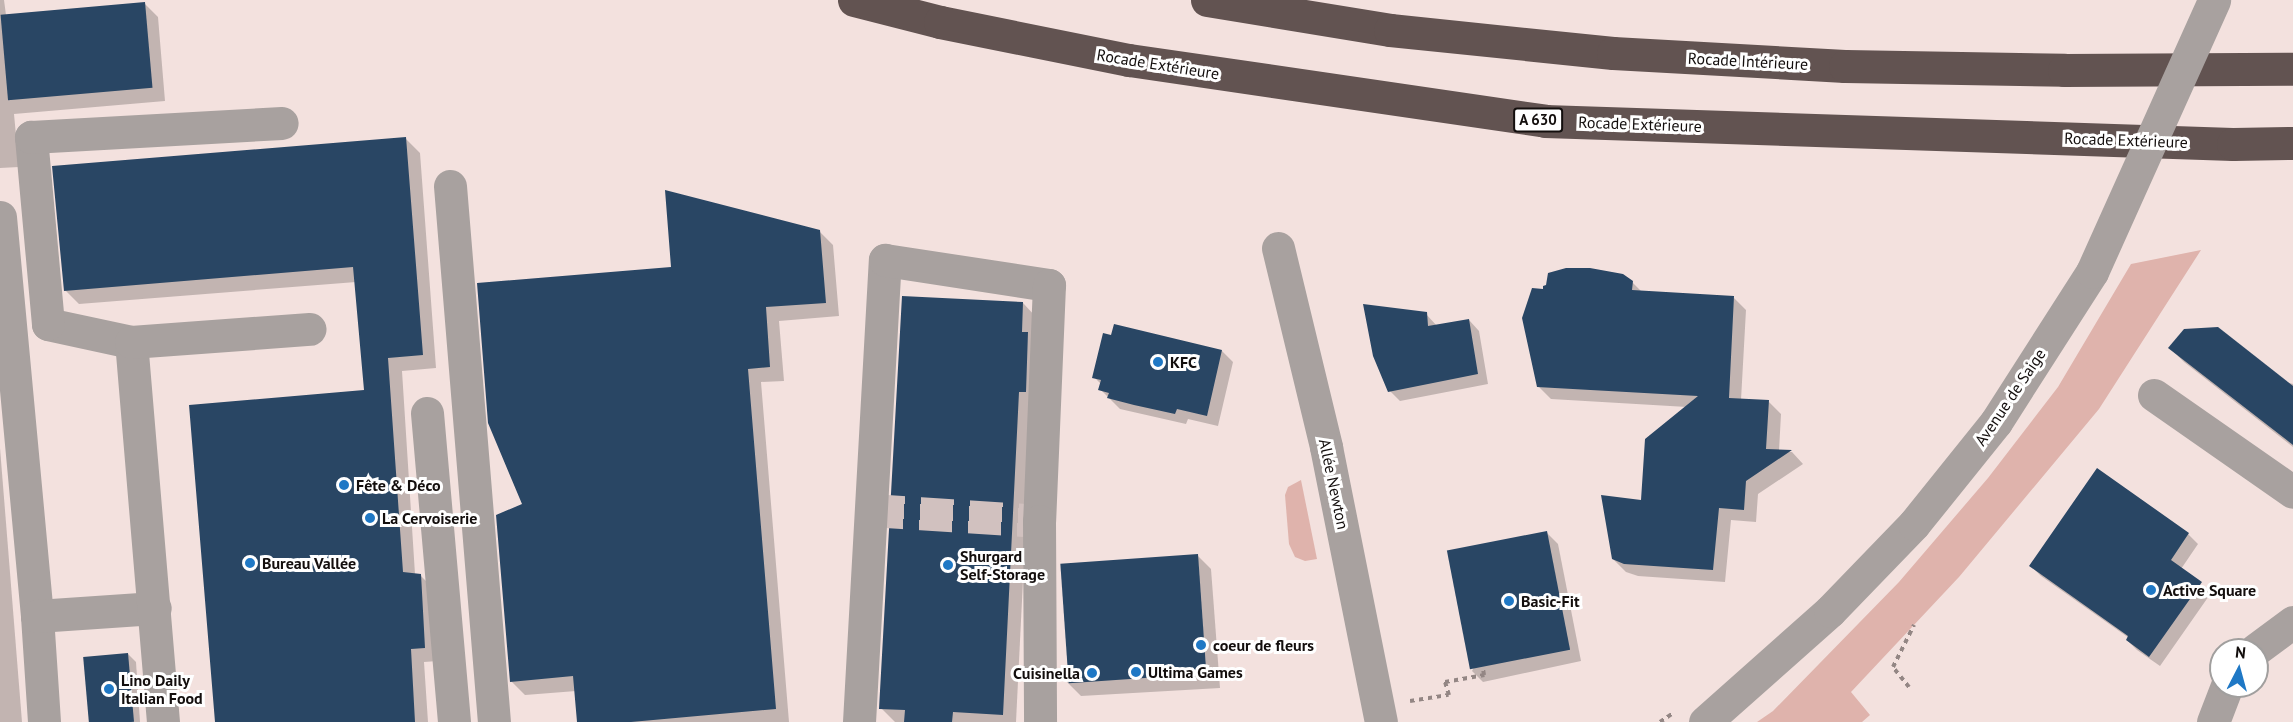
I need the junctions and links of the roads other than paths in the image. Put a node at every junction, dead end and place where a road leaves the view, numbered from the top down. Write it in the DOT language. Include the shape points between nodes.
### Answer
graph roads {
  1 [pos="854,0"];
  2 [pos="1207,0"];
  3 [pos="2214,0"];
  4 [pos="2293,69"];
  5 [pos="282,123"];
  6 [pos="2293,143"];
  7 [pos="450,186"];
  8 [pos="0,217"];
  9 [pos="1278,248"];
  10 [pos="310,329"];
  11 [pos="131,342"];
  12 [pos="2154,395"];
  13 [pos="427,413"];
  14 [pos="2293,492"];
  15 [pos="155,608"];
  16 [pos="37,616"];
  17 [pos="2293,622"];
  18 [pos="2269,640"];
  19 [pos="2222,698"];
  20 [pos="44,722"];
  21 [pos="164,722"];
  22 [pos="454,722"];
  23 [pos="494,722"];
  24 [pos="859,722"];
  25 [pos="1040,722"];
  26 [pos="1381,722"];
  27 [pos="1705,722"];
  28 [pos="2213,722"];
  1 -- 6 [label="highway, Rocade Extérieure / A 630" via="940,22 1129,60 1545,121"];
  2 -- 4 [label="highway, Rocade Intérieure" via="1390,30 1613,53 1845,66"];
  3 -- 27 [label="street, Avenue de Saige, bridge" via="2092,272 1996,422 1914,524 1830,611"];
  5 -- 11 [label="street" via="31,137 48,324"];
  7 -- 23 [label="street"];
  8 -- 16 [label="street"];
  9 -- 26 [label="street, Allée Newton" via="1326,447"];
  10 -- 11 [label="street"];
  11 -- 15 [label="street"];
  12 -- 14 [label="street"];
  13 -- 22 [label="street"];
  15 -- 16 [label="street"];
  15 -- 21 [label="street"];
  16 -- 20 [label="street"];
  17 -- 18 [label="street"];
  19 -- 28 [label="street"];
  24 -- 25 [label="street" via="885,260 1049,285 1039,521"];
}
